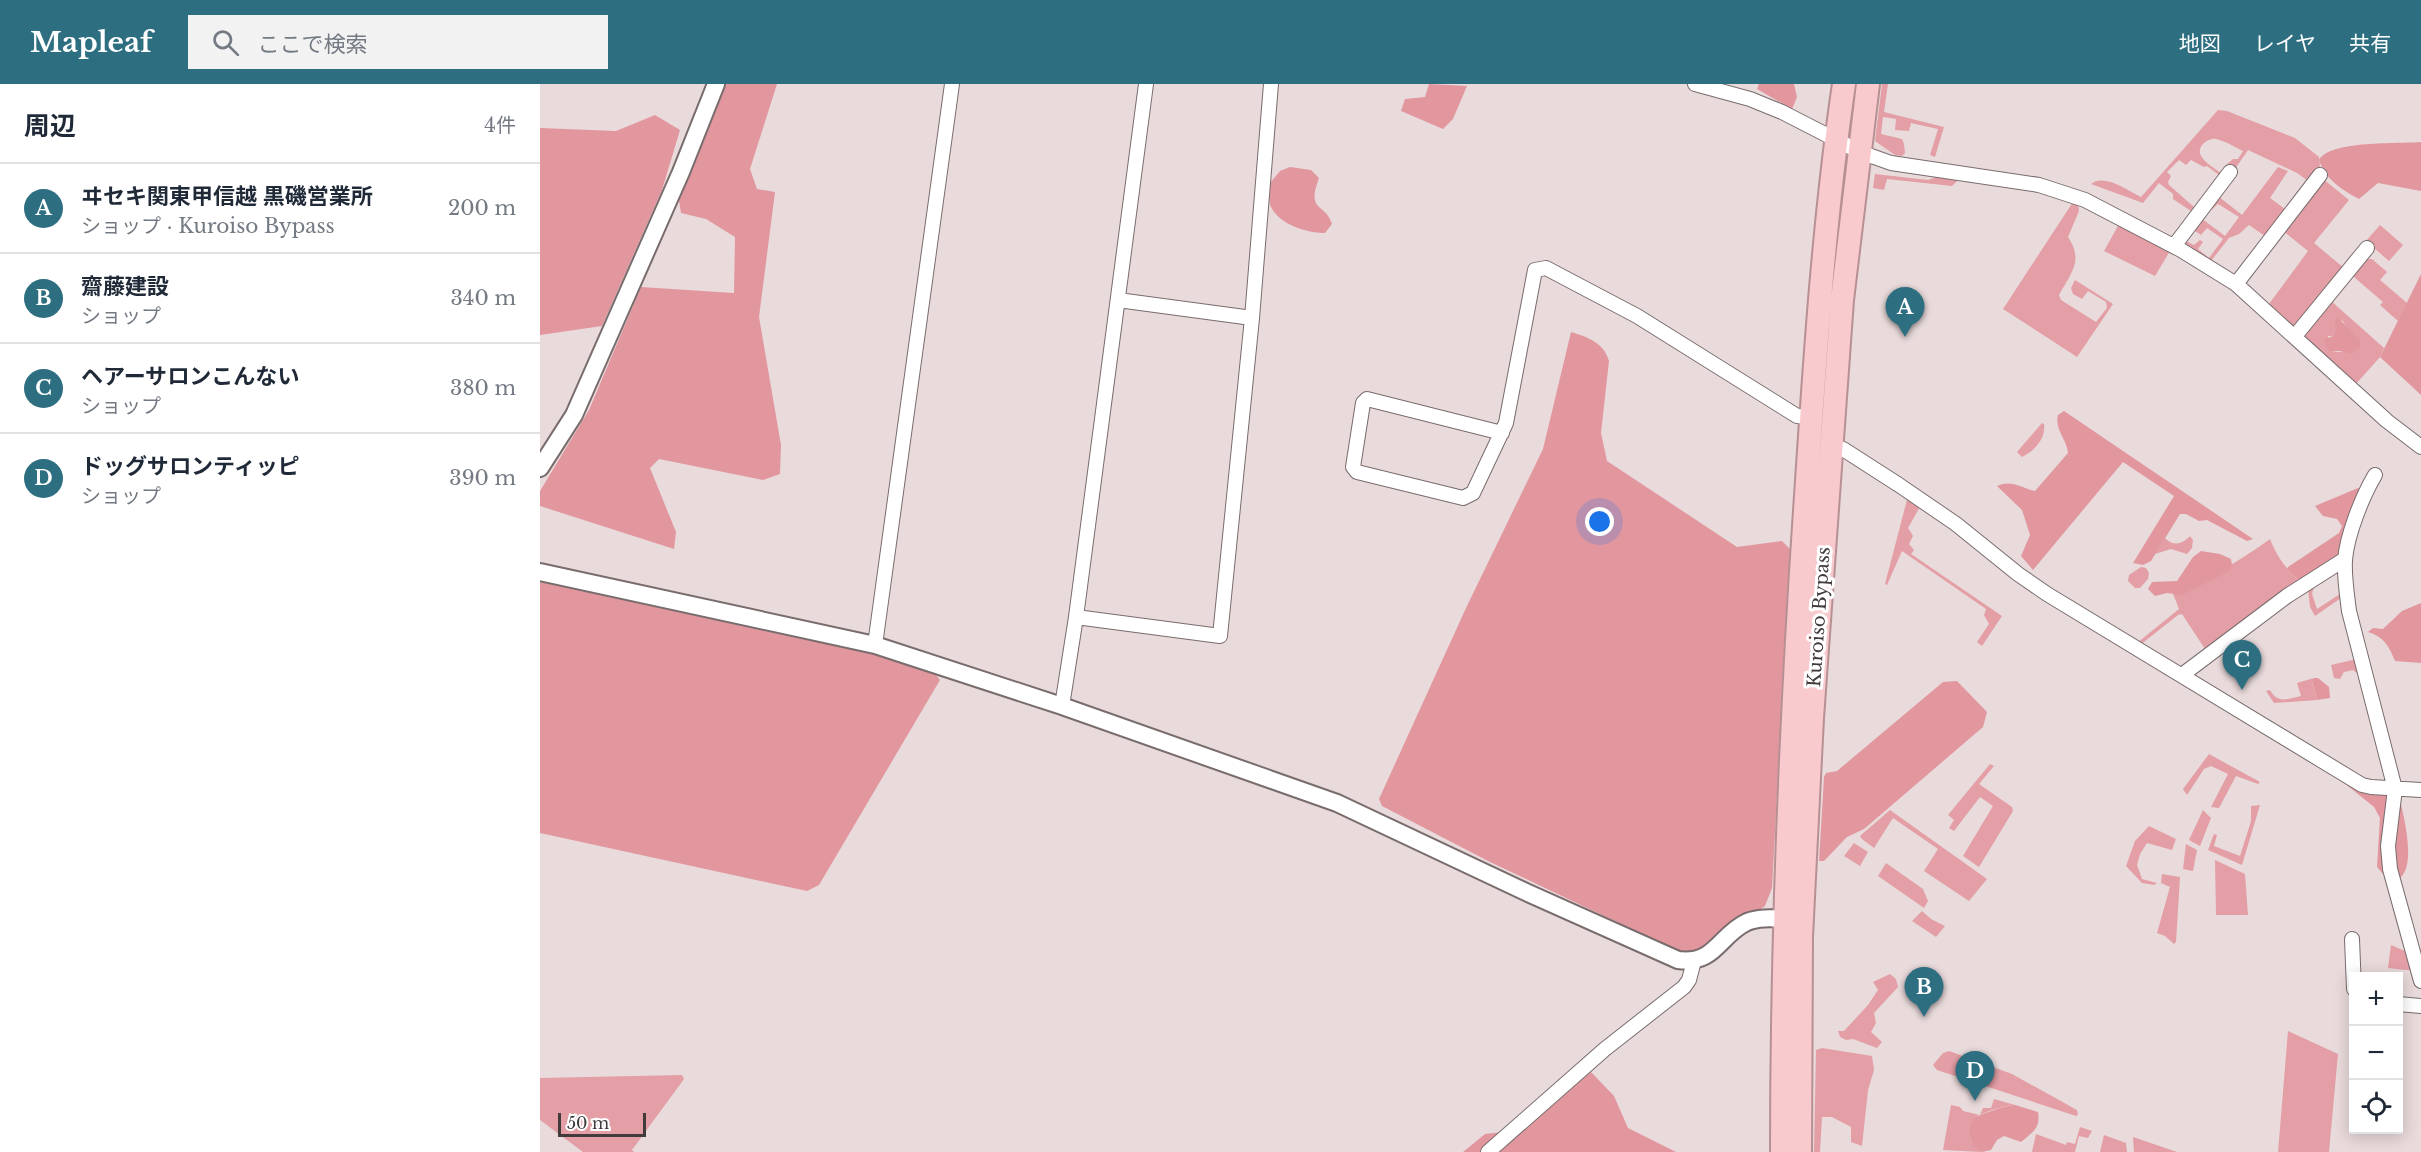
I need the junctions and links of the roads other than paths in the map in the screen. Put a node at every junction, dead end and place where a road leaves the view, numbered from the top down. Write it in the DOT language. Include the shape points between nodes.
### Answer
graph roads {
  1 [pos="716,84"];
  2 [pos="952,84"];
  3 [pos="1146,84"];
  4 [pos="1271,84"];
  5 [pos="1695,84"];
  6 [pos="1729,84"];
  7 [pos="1844,84"];
  8 [pos="1868,84"];
  9 [pos="1750,99"];
  10 [pos="1836,140"];
  11 [pos="1860,152"];
  12 [pos="2230,172"];
  13 [pos="2320,175"];
  14 [pos="2174,246"];
  15 [pos="2367,248"];
  16 [pos="2236,284"];
  17 [pos="1118,300"];
  18 [pos="1251,318"];
  19 [pos="2295,336"];
  20 [pos="1812,417"];
  21 [pos="1502,433"];
  22 [pos="2421,447"];
  23 [pos="1830,448"];
  24 [pos="540,468"];
  25 [pos="2375,475"];
  26 [pos="2345,559"];
  27 [pos="540,572"];
  28 [pos="1076,617"];
  29 [pos="875,645"];
  30 [pos="2182,675"];
  31 [pos="1062,706"];
  32 [pos="2395,789"];
  33 [pos="2421,790"];
  34 [pos="1794,919"];
  35 [pos="2352,939"];
  36 [pos="1694,961"];
  37 [pos="2353,972"];
  38 [pos="2421,981"];
  39 [pos="2403,1004"];
  40 [pos="2421,1006"];
  41 [pos="1488,1152"];
  42 [pos="1782,1152"];
  43 [pos="1800,1152"];
  1 -- 24 [label="street" via="574,415"];
  2 -- 29 [label="street"];
  3 -- 17 [label="street"];
  4 -- 18 [label="street"];
  5 -- 9 [label="street"];
  6 -- 9 [label="street"];
  7 -- 10 [label="highway, Kuroiso Bypass"];
  8 -- 11 [label="highway, Kuroiso Bypass"];
  9 -- 10 [label="street"];
  10 -- 11 [label="street"];
  10 -- 20 [label="highway, Kuroiso Bypass"];
  11 -- 14 [label="street" via="1891,164 2039,185 2069,193"];
  11 -- 23 [label="highway, Kuroiso Bypass"];
  12 -- 14 [label="street"];
  13 -- 16 [label="street"];
  14 -- 16 [label="street"];
  15 -- 19 [label="street"];
  16 -- 19 [label="street"];
  17 -- 18 [label="street"];
  17 -- 28 [label="street"];
  18 -- 28 [label="street" via="1220,636"];
  19 -- 22 [label="street" via="2387,422"];
  20 -- 21 [label="street" via="1797,416 1637,316 1546,268 1535,270"];
  20 -- 34 [label="highway, Kuroiso Bypass" via="1797,635"];
  21 -- 21 [label="street" via="1367,399 1363,403 1353,467 1357,472 1464,498 1473,493"];
  23 -- 30 [label="street" via="1843,449 1956,524 2046,594"];
  23 -- 34 [label="highway, Kuroiso Bypass"];
  25 -- 26 [label="street"];
  26 -- 30 [label="street" via="2287,596"];
  26 -- 32 [label="street" via="2349,611"];
  27 -- 29 [label="street"];
  28 -- 31 [label="street"];
  29 -- 31 [label="street"];
  30 -- 32 [label="street" via="2362,785"];
  31 -- 36 [label="street" via="1337,803 1668,956"];
  32 -- 33 [label="street"];
  32 -- 38 [label="street" via="2388,846 2390,869"];
  34 -- 36 [label="street" via="1748,922 1709,954"];
  34 -- 42 [label="highway, Kuroiso Bypass" via="1782,993"];
  34 -- 43 [label="highway, Kuroiso Bypass"];
  35 -- 37 [label="street"];
  36 -- 41 [label="street" via="1684,987 1605,1049"];
  39 -- 40 [label="street"];
}
